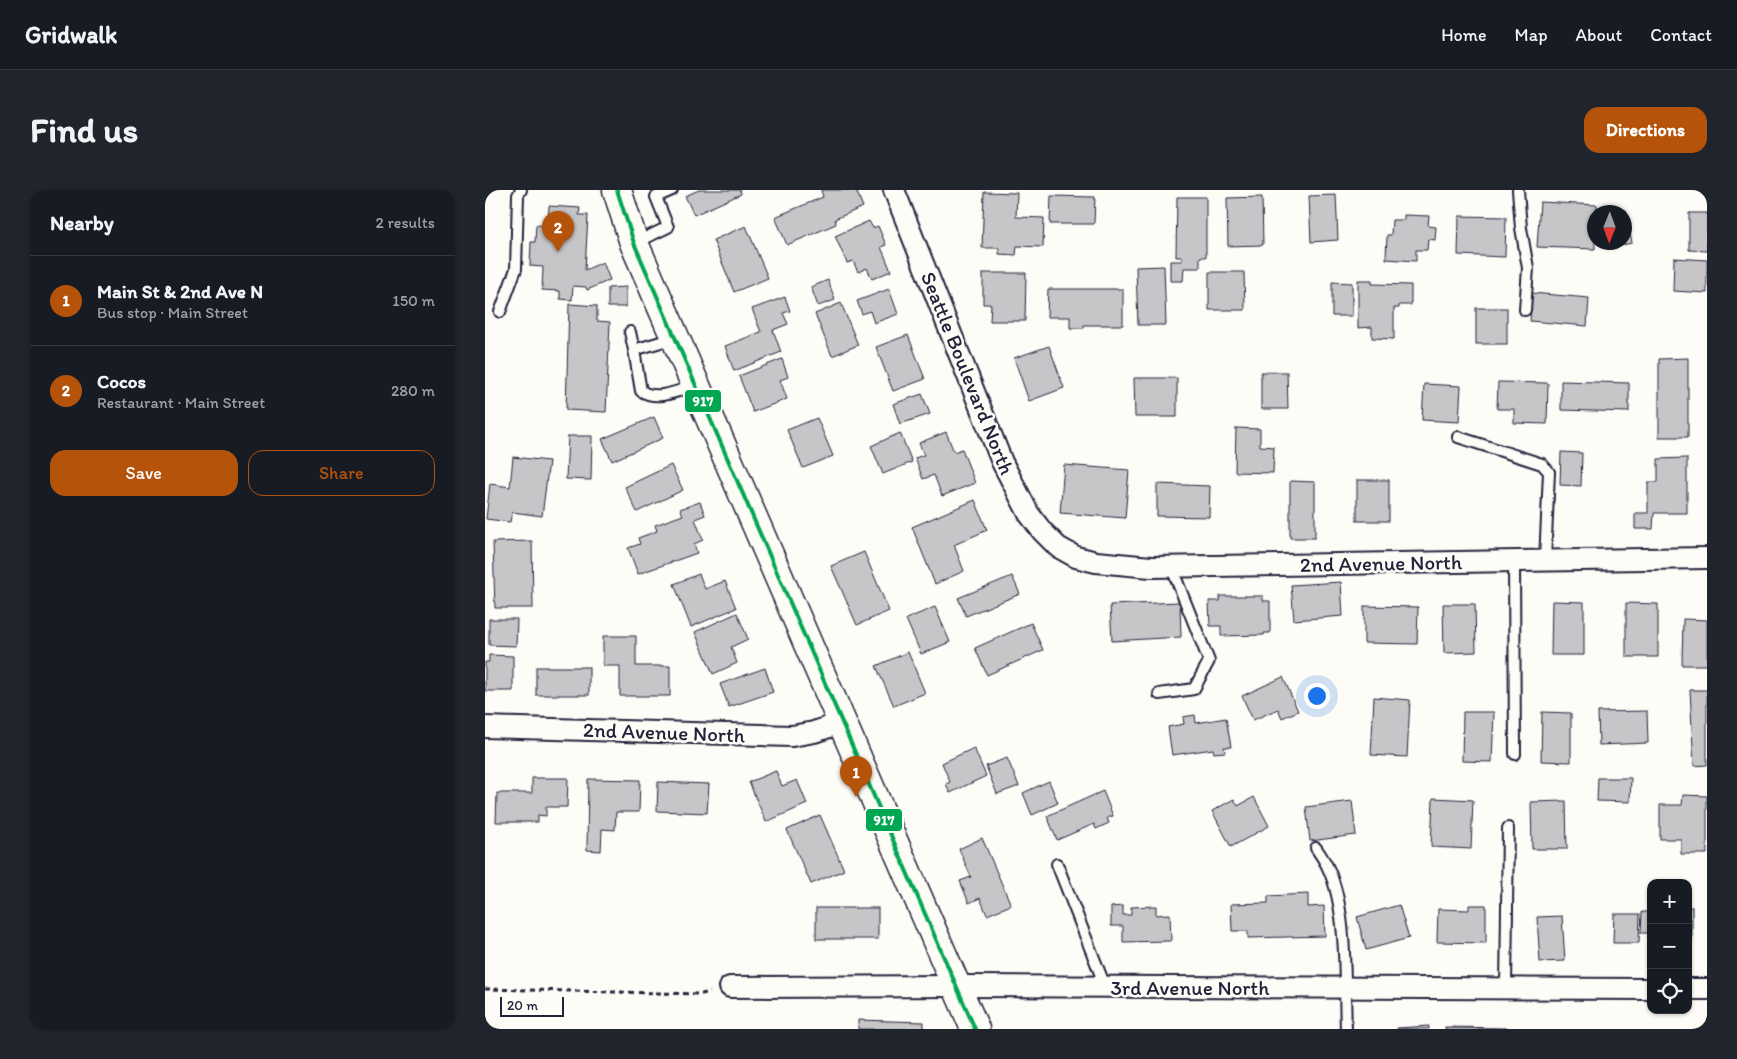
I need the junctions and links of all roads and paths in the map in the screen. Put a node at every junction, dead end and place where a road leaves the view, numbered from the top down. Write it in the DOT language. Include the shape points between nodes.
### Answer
graph roads {
  1 [pos="521,190"];
  2 [pos="617,190"];
  3 [pos="672,190"];
  4 [pos="894,190"];
  5 [pos="1518,190"];
  6 [pos="634,243"];
  7 [pos="1525,310"];
  8 [pos="500,312"];
  9 [pos="630,332"];
  10 [pos="675,337"];
  11 [pos="634,350"];
  12 [pos="696,386"];
  13 [pos="1458,437"];
  14 [pos="1058,547"];
  15 [pos="1707,558"];
  16 [pos="1513,561"];
  17 [pos="1545,561"];
  18 [pos="1171,566"];
  19 [pos="1159,694"];
  20 [pos="841,723"];
  21 [pos="485,727"];
  22 [pos="1515,754"];
  23 [pos="1508,828"];
  24 [pos="1316,848"];
  25 [pos="1057,864"];
  26 [pos="955,986"];
  27 [pos="1105,986"];
  28 [pos="730,987"];
  29 [pos="1344,988"];
  30 [pos="1506,988"];
  31 [pos="1647,988"];
  32 [pos="485,989"];
  33 [pos="1692,989"];
  34 [pos="1707,989"];
  35 [pos="975,1029"];
  36 [pos="1346,1029"];
  1 -- 8 [label="lane" via="518,195 516,269"];
  2 -- 6 [label="street"];
  3 -- 6 [label="lane" via="656,197 668,227"];
  4 -- 14 [label="street, Seattle Boulevard North" via="1002,462 1029,514"];
  5 -- 7 [label="lane" via="1528,268"];
  6 -- 10 [label="street"];
  9 -- 11 [label="lane"];
  10 -- 11 [label="lane"];
  10 -- 12 [label="street"];
  11 -- 12 [label="lane" via="641,390 647,394 662,396"];
  12 -- 20 [label="street"];
  13 -- 17 [label="lane" via="1542,464 1549,472"];
  14 -- 18 [label="street, 2nd Avenue North" via="1097,562"];
  15 -- 17 [label="street, 2nd Avenue North"];
  16 -- 17 [label="street, 2nd Avenue North"];
  16 -- 18 [label="street, 2nd Avenue North"];
  16 -- 22 [label="lane"];
  18 -- 19 [label="lane" via="1209,661 1194,689"];
  20 -- 21 [label="street, 2nd Avenue North" via="793,736"];
  20 -- 26 [label="street"];
  23 -- 30 [label="lane"];
  24 -- 29 [label="lane" via="1329,869 1339,903"];
  25 -- 27 [label="lane"];
  26 -- 27 [label="street, 3rd Avenue North"];
  26 -- 28 [label="street, 3rd Avenue North"];
  26 -- 35 [label="street"];
  27 -- 29 [label="street, 3rd Avenue North"];
  28 -- 32 [label="path" via="702,994"];
  29 -- 30 [label="street, 3rd Avenue North"];
  29 -- 36 [label="lane"];
  30 -- 31 [label="street, 3rd Avenue North"];
  33 -- 34 [label="street"];
}
